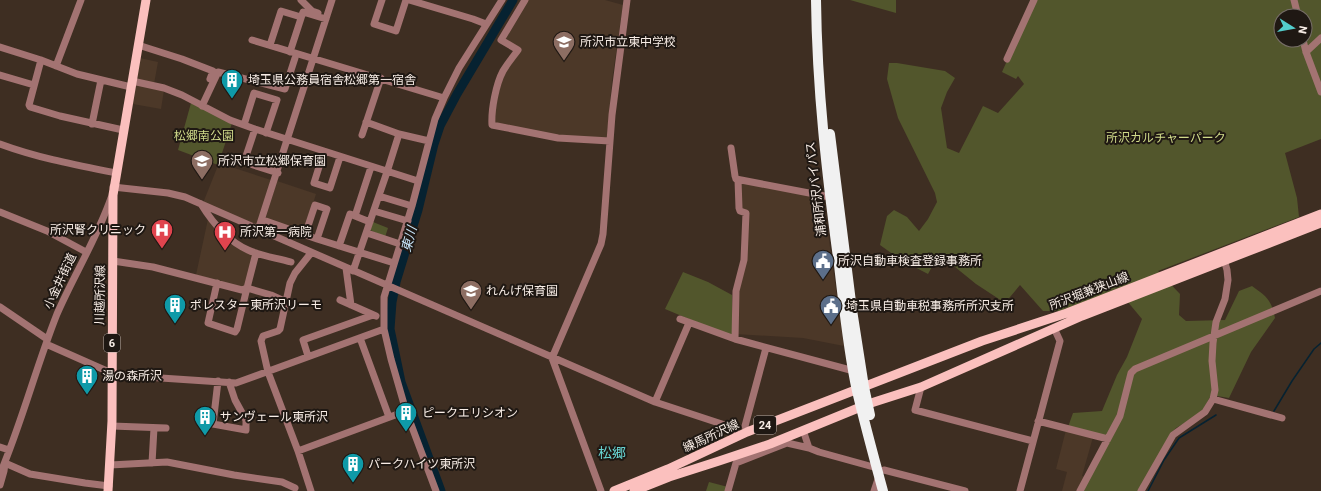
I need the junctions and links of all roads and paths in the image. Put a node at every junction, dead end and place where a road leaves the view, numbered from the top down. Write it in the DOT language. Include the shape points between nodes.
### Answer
graph roads {
  1 [pos="81,0"];
  2 [pos="146,0"];
  3 [pos="302,0"];
  4 [pos="332,0"];
  5 [pos="382,0"];
  6 [pos="408,0"];
  7 [pos="502,0"];
  8 [pos="525,0"];
  9 [pos="627,0"];
  10 [pos="816,0"];
  11 [pos="823,0"];
  12 [pos="1034,0"];
  13 [pos="301,17"];
  14 [pos="327,18"];
  15 [pos="486,24"];
  16 [pos="1321,38"];
  17 [pos="252,40"];
  18 [pos="138,45"];
  19 [pos="270,45"];
  20 [pos="0,47"];
  21 [pos="1305,48"];
  22 [pos="1306,52"];
  23 [pos="292,55"];
  24 [pos="314,59"];
  25 [pos="1007,59"];
  26 [pos="41,60"];
  27 [pos="56,66"];
  28 [pos="0,75"];
  29 [pos="381,78"];
  30 [pos="100,80"];
  31 [pos="131,84"];
  32 [pos="34,85"];
  33 [pos="1321,92"];
  34 [pos="444,98"];
  35 [pos="200,105"];
  36 [pos="366,122"];
  37 [pos="92,124"];
  38 [pos="244,125"];
  39 [pos="255,129"];
  40 [pos="123,130"];
  41 [pos="266,133"];
  42 [pos="399,134"];
  43 [pos="362,135"];
  44 [pos="288,140"];
  45 [pos="429,141"];
  46 [pos="610,141"];
  47 [pos="0,144"];
  48 [pos="731,148"];
  49 [pos="324,151"];
  50 [pos="340,157"];
  51 [pos="371,167"];
  52 [pos="388,172"];
  53 [pos="116,173"];
  54 [pos="278,173"];
  55 [pos="736,178"];
  56 [pos="418,181"];
  57 [pos="113,191"];
  58 [pos="379,196"];
  59 [pos="830,197"];
  60 [pos="200,204"];
  61 [pos="412,206"];
  62 [pos="374,211"];
  63 [pos="0,212"];
  64 [pos="1321,214"];
  65 [pos="355,216"];
  66 [pos="262,220"];
  67 [pos="408,221"];
  68 [pos="370,222"];
  69 [pos="1321,223"];
  70 [pos="258,230"];
  71 [pos="367,233"];
  72 [pos="305,235"];
  73 [pos="317,239"];
  74 [pos="400,244"];
  75 [pos="339,246"];
  76 [pos="86,252"];
  77 [pos="360,252"];
  78 [pos="256,253"];
  79 [pos="311,253"];
  80 [pos="1223,257"];
  81 [pos="113,261"];
  82 [pos="290,262"];
  83 [pos="394,263"];
  84 [pos="346,268"];
  85 [pos="353,271"];
  86 [pos="217,283"];
  87 [pos="388,286"];
  88 [pos="246,288"];
  89 [pos="1321,291"];
  90 [pos="282,300"];
  91 [pos="340,300"];
  92 [pos="351,305"];
  93 [pos="0,307"];
  94 [pos="373,315"];
  95 [pos="384,318"];
  96 [pos="680,319"];
  97 [pos="689,323"];
  98 [pos="1054,328"];
  99 [pos="384,329"];
  100 [pos="1214,336"];
  101 [pos="360,338"];
  102 [pos="735,340"];
  103 [pos="46,341"];
  104 [pos="766,348"];
  105 [pos="308,356"];
  106 [pos="552,358"];
  107 [pos="854,370"];
  108 [pos="268,372"];
  109 [pos="112,374"];
  110 [pos="218,381"];
  111 [pos="229,382"];
  112 [pos="921,387"];
  113 [pos="861,389"];
  114 [pos="1213,399"];
  115 [pos="655,402"];
  116 [pos="864,406"];
  117 [pos="406,411"];
  118 [pos="389,417"];
  119 [pos="1282,418"];
  120 [pos="1038,421"];
  121 [pos="112,426"];
  122 [pos="154,428"];
  123 [pos="166,428"];
  124 [pos="803,430"];
  125 [pos="747,432"];
  126 [pos="736,436"];
  127 [pos="1108,439"];
  128 [pos="1033,441"];
  129 [pos="0,447"];
  130 [pos="809,448"];
  131 [pos="10,450"];
  132 [pos="298,451"];
  133 [pos="5,463"];
  134 [pos="152,463"];
  135 [pos="110,465"];
  136 [pos="880,471"];
  137 [pos="0,474"];
  138 [pos="0,485"];
  139 [pos="109,488"];
  140 [pos="295,488"];
  141 [pos="311,491"];
  142 [pos="436,491"];
  143 [pos="601,491"];
  144 [pos="614,491"];
  145 [pos="636,491"];
  146 [pos="728,491"];
  147 [pos="874,491"];
  148 [pos="883,491"];
  149 [pos="889,491"];
  150 [pos="965,491"];
  151 [pos="1020,491"];
  152 [pos="1080,491"];
  153 [pos="1141,491"];
  1 -- 27 [label="street"];
  2 -- 18 [label="main road, 小金井街道 / 6"];
  3 -- 14 [label="street" via="312,11"];
  4 -- 14 [label="street"];
  5 -- 6 [label="street" via="374,24 396,31"];
  6 -- 15 [label="street"];
  7 -- 15 [label="street"];
  8 -- 46 [label="street" via="501,40 518,50 499,81 492,125 558,138"];
  9 -- 46 [label="street"];
  10 -- 59 [label="highway, 浦和所沢バイパス" via="817,48"];
  11 -- 113 [label="highway, 浦和所沢バイパス" via="828,124"];
  12 -- 25 [label="street"];
  13 -- 14 [label="street" via="303,12"];
  13 -- 19 [label="street" via="281,11"];
  13 -- 23 [label="street"];
  14 -- 24 [label="street"];
  15 -- 34 [label="street"];
  16 -- 22 [label="street"];
  17 -- 19 [label="street"];
  18 -- 31 [label="main road, 小金井街道 / 6"];
  18 -- 35 [label="street" via="213,71"];
  19 -- 23 [label="street"];
  20 -- 26 [label="street"];
  21 -- 22 [label="street"];
  22 -- 33 [label="street"];
  23 -- 24 [label="street"];
  23 -- 35 [label="street" via="285,89 218,72"];
  24 -- 29 [label="street"];
  24 -- 44 [label="street"];
  26 -- 27 [label="street"];
  26 -- 32 [label="street"];
  27 -- 30 [label="street"];
  28 -- 32 [label="street"];
  29 -- 34 [label="street"];
  29 -- 36 [label="street"];
  30 -- 31 [label="street"];
  30 -- 37 [label="street"];
  31 -- 35 [label="street" via="164,88"];
  31 -- 40 [label="main road, 小金井街道 / 6"];
  32 -- 37 [label="street" via="30,107"];
  34 -- 45 [label="street"];
  35 -- 38 [label="street"];
  36 -- 42 [label="street"];
  36 -- 43 [label="street"];
  37 -- 40 [label="street"];
  38 -- 39 [label="street"];
  38 -- 41 [label="street" via="254,93 277,100"];
  39 -- 41 [label="street"];
  39 -- 54 [label="street" via="244,162"];
  40 -- 53 [label="main road, 小金井街道 / 6"];
  41 -- 44 [label="street"];
  42 -- 45 [label="street"];
  42 -- 52 [label="street"];
  44 -- 49 [label="street"];
  44 -- 54 [label="street"];
  45 -- 56 [label="street"];
  46 -- 106 [label="street" via="601,244"];
  47 -- 53 [label="street" via="52,160"];
  48 -- 55 [label="street"];
  49 -- 50 [label="street"];
  49 -- 50 [label="street" via="314,183 330,188"];
  50 -- 51 [label="street"];
  51 -- 52 [label="street"];
  51 -- 65 [label="street"];
  52 -- 56 [label="street"];
  52 -- 58 [label="street"];
  53 -- 57 [label="main road, 小金井街道 / 6"];
  54 -- 66 [label="street"];
  55 -- 59 [label="street"];
  55 -- 102 [label="street" via="739,208 746,213 744,260 736,291"];
  56 -- 61 [label="street"];
  57 -- 60 [label="street" via="172,193"];
  57 -- 76 [label="street, 小金井街道"];
  57 -- 81 [label="main road, 川越所沢線 / 6"];
  58 -- 61 [label="street"];
  58 -- 62 [label="street"];
  59 -- 107 [label="highway, 浦和所沢バイパス"];
  60 -- 70 [label="street"];
  60 -- 78 [label="street" via="230,239"];
  61 -- 67 [label="street"];
  62 -- 67 [label="street"];
  62 -- 68 [label="street"];
  63 -- 76 [label="street" via="47,230"];
  64 -- 80 [label="main road, 所沢堀兼狭山線"];
  65 -- 68 [label="street"];
  65 -- 75 [label="street" via="350,214"];
  66 -- 70 [label="street"];
  66 -- 72 [label="street"];
  67 -- 74 [label="street"];
  68 -- 71 [label="street"];
  69 -- 80 [label="main road, 所沢堀兼狭山線"];
  70 -- 79 [label="street"];
  71 -- 74 [label="street"];
  71 -- 77 [label="street"];
  72 -- 73 [label="street"];
  72 -- 73 [label="street" via="315,205 327,208"];
  73 -- 75 [label="street"];
  74 -- 83 [label="street"];
  75 -- 77 [label="street"];
  76 -- 103 [label="street, 小金井街道"];
  77 -- 83 [label="street"];
  77 -- 85 [label="street"];
  78 -- 82 [label="street"];
  78 -- 88 [label="street"];
  79 -- 84 [label="street"];
  79 -- 108 [label="street" via="290,282 280,329 261,339"];
  80 -- 98 [label="main road, 所沢堀兼狭山線"];
  80 -- 100 [label="street" via="1228,280 1227,290"];
  80 -- 113 [label="main road, 所沢堀兼狭山線" via="982,341"];
  81 -- 86 [label="street" via="153,267"];
  81 -- 109 [label="main road, 川越所沢線 / 6"];
  83 -- 87 [label="street"];
  84 -- 85 [label="street"];
  84 -- 92 [label="street"];
  85 -- 87 [label="street"];
  86 -- 88 [label="street" via="242,290"];
  86 -- 88 [label="street" via="208,323 235,332 238,329"];
  87 -- 95 [label="street" via="384,301"];
  87 -- 106 [label="street"];
  88 -- 90 [label="street"];
  89 -- 100 [label="street"];
  91 -- 92 [label="street"];
  92 -- 94 [label="street"];
  93 -- 103 [label="street"];
  94 -- 95 [label="street"];
  94 -- 105 [label="street" via="304,340"];
  95 -- 99 [label="street"];
  96 -- 97 [label="street"];
  97 -- 102 [label="street"];
  97 -- 115 [label="street"];
  98 -- 112 [label="main road, 所沢堀兼狭山線"];
  98 -- 120 [label="street" via="1060,341"];
  99 -- 101 [label="street"];
  99 -- 117 [label="street"];
  100 -- 114 [label="street"];
  100 -- 127 [label="street" via="1135,369 1131,373 1120,416"];
  101 -- 105 [label="street"];
  101 -- 118 [label="street"];
  102 -- 104 [label="street"];
  103 -- 109 [label="street"];
  103 -- 131 [label="street, 小金井街道"];
  104 -- 107 [label="street"];
  104 -- 125 [label="street" via="746,426"];
  105 -- 108 [label="street"];
  106 -- 115 [label="street"];
  106 -- 143 [label="street"];
  107 -- 113 [label="highway, 浦和所沢バイパス"];
  108 -- 111 [label="street" via="240,382"];
  108 -- 132 [label="street"];
  109 -- 110 [label="street"];
  109 -- 121 [label="main road, 川越所沢線 / 6"];
  110 -- 111 [label="street"];
  110 -- 111 [label="street" via="213,424 246,430 246,420"];
  112 -- 116 [label="main road, 所沢堀兼狭山線"];
  112 -- 128 [label="street" via="915,410"];
  113 -- 116 [label="highway, 浦和所沢バイパス"];
  113 -- 125 [label="main road, 練馬所沢線 / 24"];
  114 -- 119 [label="street"];
  114 -- 153 [label="street" via="1200,416 1172,435"];
  115 -- 126 [label="street" via="731,427"];
  116 -- 124 [label="main road, 練馬所沢線 / 24"];
  116 -- 136 [label="highway, 浦和所沢バイパス"];
  117 -- 118 [label="street"];
  117 -- 142 [label="street"];
  118 -- 132 [label="street"];
  120 -- 127 [label="street"];
  120 -- 128 [label="street"];
  121 -- 122 [label="street"];
  121 -- 135 [label="main road, 川越所沢線 / 6"];
  122 -- 123 [label="street"];
  122 -- 134 [label="street"];
  124 -- 130 [label="street"];
  124 -- 145 [label="main road, 練馬所沢線 / 24"];
  125 -- 126 [label="main road, 練馬所沢線 / 24"];
  126 -- 144 [label="main road, 練馬所沢線 / 24" via="668,469"];
  127 -- 152 [label="street"];
  128 -- 151 [label="street"];
  129 -- 131 [label="street"];
  130 -- 136 [label="street"];
  130 -- 146 [label="street" via="787,443 736,463"];
  131 -- 133 [label="street, 小金井街道"];
  132 -- 141 [label="street"];
  133 -- 137 [label="street, 小金井街道"];
  133 -- 138 [label="street"];
  133 -- 139 [label="street" via="30,474"];
  134 -- 135 [label="street"];
  134 -- 140 [label="street" via="186,465 282,482"];
  135 -- 139 [label="main road, 川越所沢線 / 6"];
  136 -- 147 [label="street"];
  136 -- 148 [label="highway, 浦和所沢バイパス"];
  136 -- 149 [label="highway, 浦和所沢バイパス"];
  136 -- 150 [label="street"];
}
